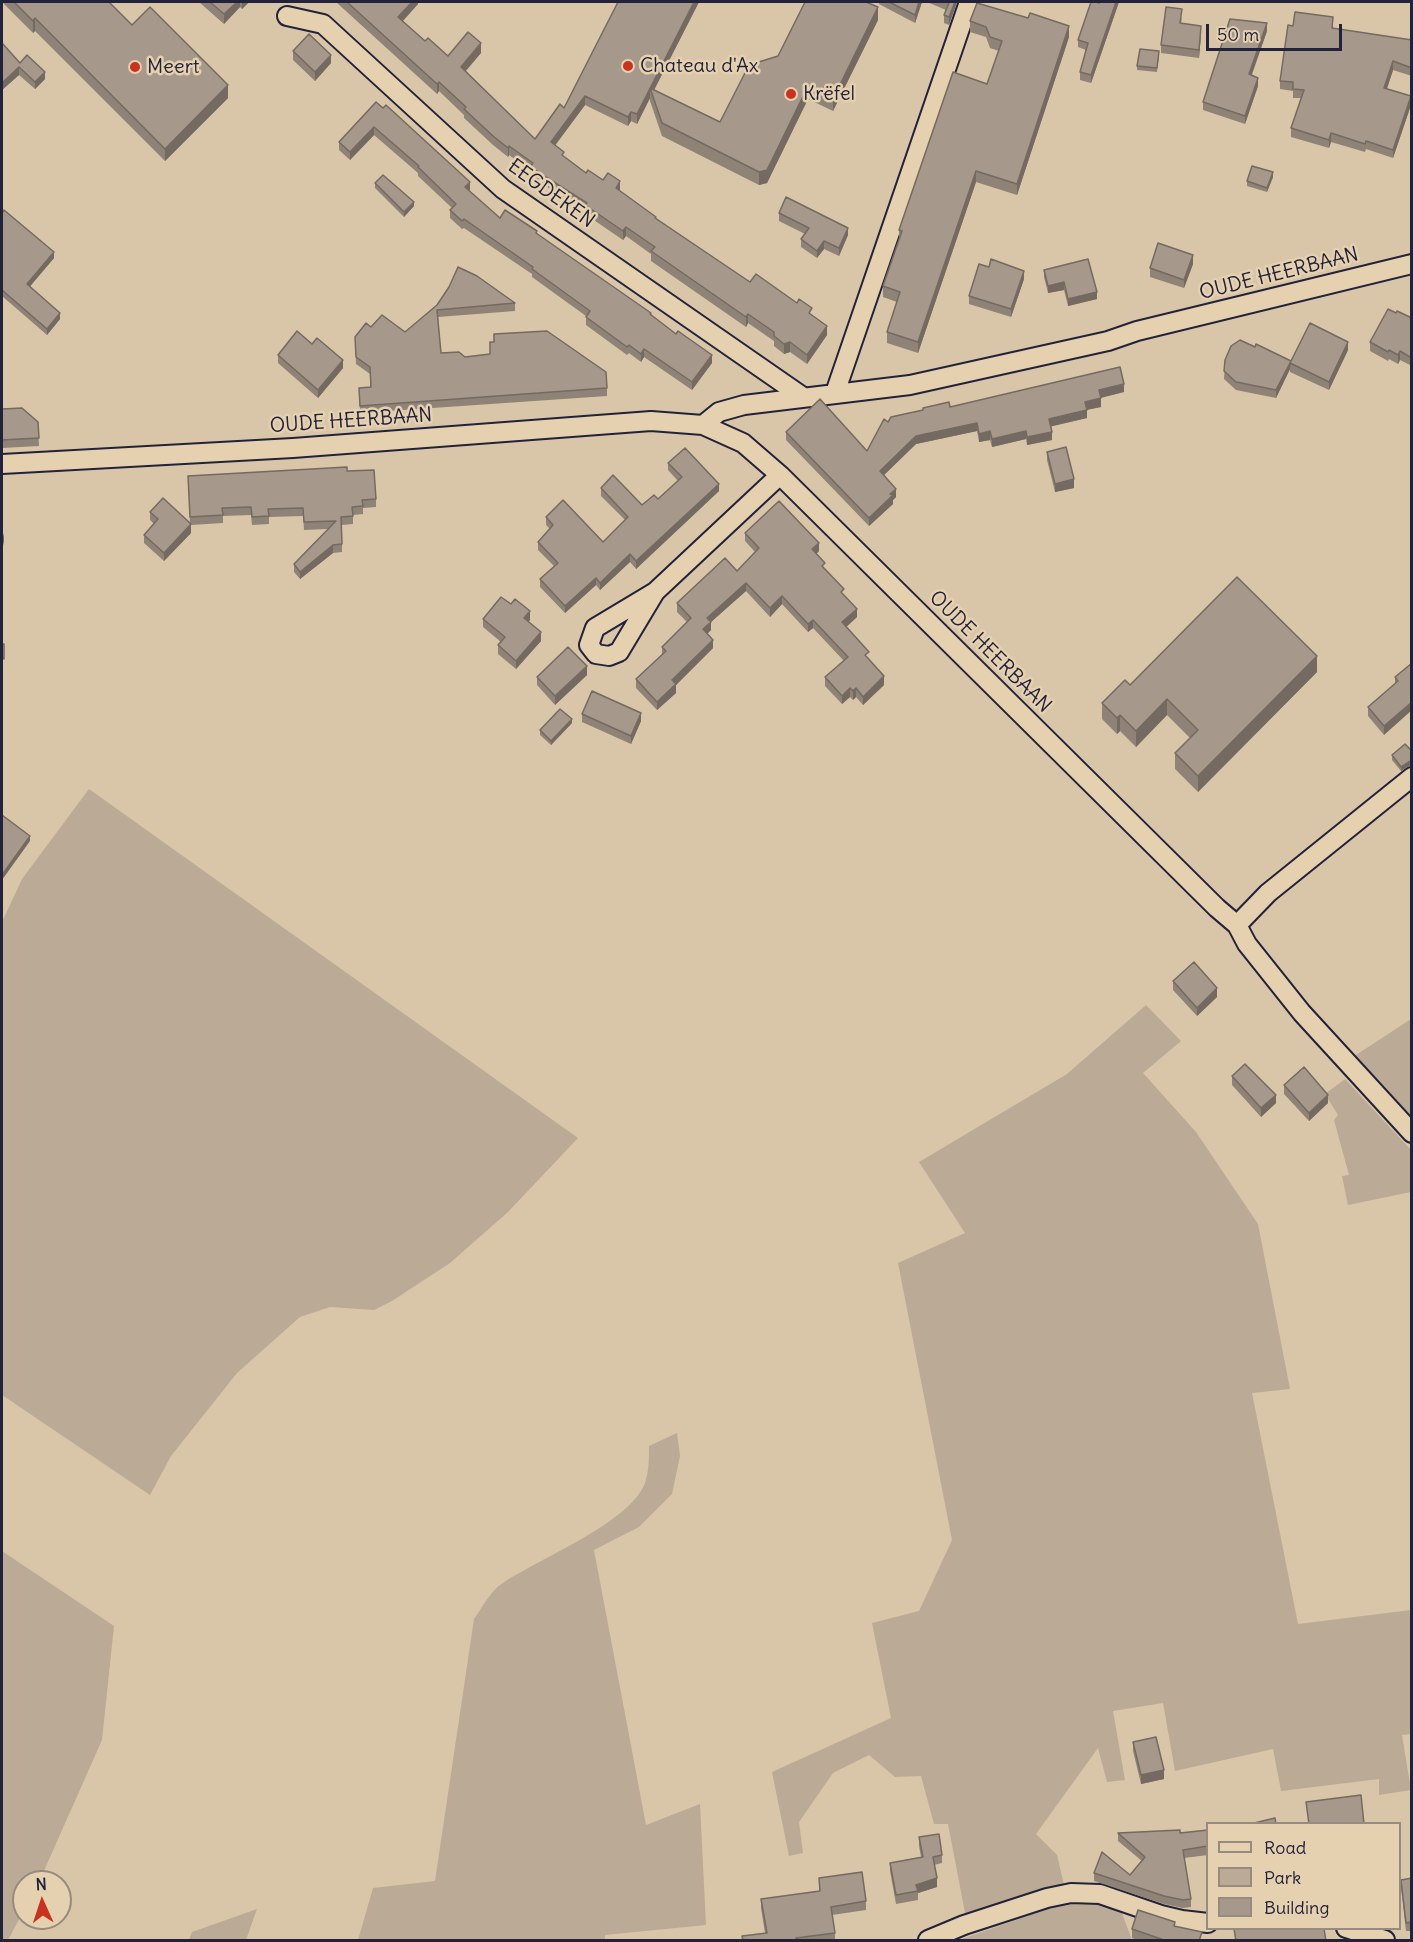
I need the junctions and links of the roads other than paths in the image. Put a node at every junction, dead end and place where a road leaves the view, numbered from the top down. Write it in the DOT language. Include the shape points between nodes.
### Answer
graph roads {
  1 [pos="969,2"];
  2 [pos="287,16"];
  3 [pos="1412,264"];
  4 [pos="835,393"];
  5 [pos="803,397"];
  6 [pos="703,425"];
  7 [pos="2,464"];
  8 [pos="780,475"];
  9 [pos="655,592"];
  10 [pos="1412,777"];
  11 [pos="1237,925"];
  12 [pos="1412,1133"];
  13 [pos="1206,1923"];
  14 [pos="1349,1930"];
  15 [pos="928,1941"];
  16 [pos="1385,1941"];
  1 -- 4 [label="street"];
  2 -- 5 [label="street, EEGDEKEN" via="323,24 503,189"];
  3 -- 4 [label="street, OUDE HEERBAAN" via="1022,361 910,385"];
  4 -- 5 [label="street, OUDE HEERBAAN"];
  5 -- 6 [label="street, OUDE HEERBAAN" via="719,412"];
  6 -- 7 [label="street, OUDE HEERBAAN" via="651,421 317,447"];
  6 -- 8 [label="street, OUDE HEERBAAN" via="743,442"];
  8 -- 9 [label="street"];
  8 -- 11 [label="street, OUDE HEERBAAN"];
  10 -- 11 [label="street" via="1268,893"];
  11 -- 12 [label="street, OUDE HEERBAAN" via="1247,944 1302,1013"];
  13 -- 15 [label="street" via="1161,1915 1100,1894 1071,1893 963,1925"];
  14 -- 16 [label="street"];
}
